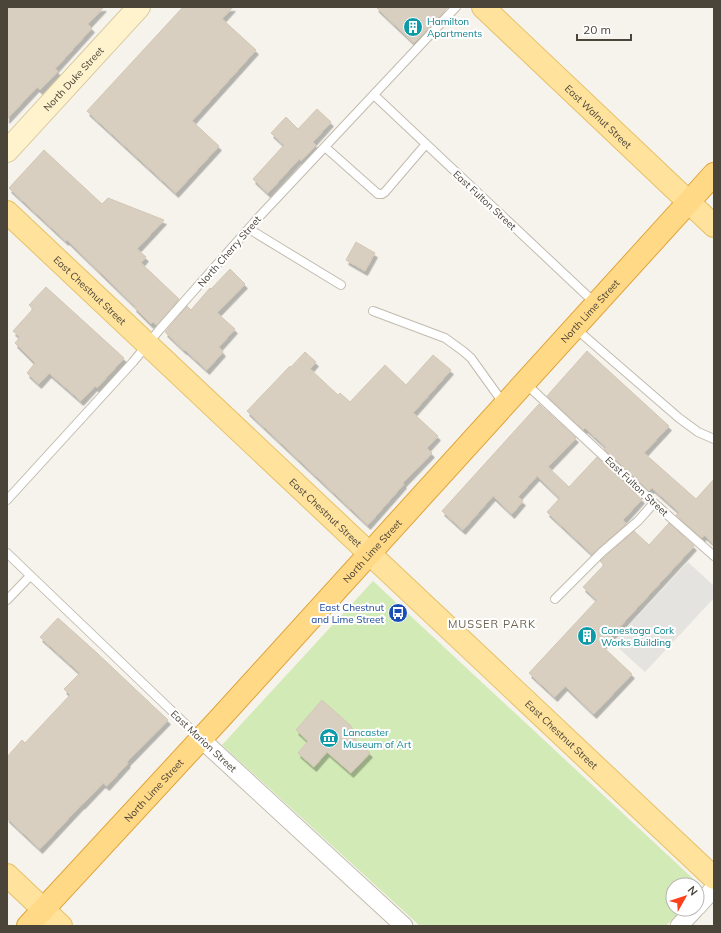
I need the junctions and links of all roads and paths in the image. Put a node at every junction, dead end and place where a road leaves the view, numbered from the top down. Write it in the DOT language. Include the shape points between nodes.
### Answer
graph roads {
  1 [pos="456,7"];
  2 [pos="483,7"];
  3 [pos="130,10"];
  4 [pos="374,95"];
  5 [pos="426,144"];
  6 [pos="325,147"];
  7 [pos="7,151"];
  8 [pos="714,174"];
  9 [pos="689,202"];
  10 [pos="7,212"];
  11 [pos="714,226"];
  12 [pos="249,228"];
  13 [pos="341,285"];
  14 [pos="596,304"];
  15 [pos="373,311"];
  16 [pos="575,328"];
  17 [pos="148,344"];
  18 [pos="525,383"];
  19 [pos="505,405"];
  20 [pos="714,439"];
  21 [pos="7,500"];
  22 [pos="654,503"];
  23 [pos="7,554"];
  24 [pos="370,554"];
  25 [pos="714,556"];
  26 [pos="30,576"];
  27 [pos="555,599"];
  28 [pos="7,600"];
  29 [pos="202,739"];
  30 [pos="7,875"];
  31 [pos="714,878"];
  32 [pos="714,888"];
  33 [pos="705,898"];
  34 [pos="44,909"];
  35 [pos="687,917"];
  36 [pos="28,926"];
  37 [pos="61,926"];
  38 [pos="404,926"];
  39 [pos="679,926"];
  1 -- 4 [label="lane, North Cherry Street"];
  2 -- 9 [label="main road, East Walnut Street"];
  3 -- 7 [label="main road, North Duke Street"];
  4 -- 5 [label="lane, East Fulton Street"];
  4 -- 6 [label="lane, North Cherry Street"];
  5 -- 6 [label="lane" via="382,194 378,194"];
  5 -- 14 [label="lane, East Fulton Street"];
  6 -- 12 [label="lane, North Cherry Street"];
  8 -- 9 [label="highway, North Lime Street"];
  9 -- 11 [label="main road, East Walnut Street"];
  9 -- 14 [label="highway, North Lime Street"];
  10 -- 17 [label="main road, East Chestnut Street"];
  12 -- 13 [label="lane"];
  12 -- 17 [label="lane, North Cherry Street"];
  14 -- 16 [label="highway, North Lime Street"];
  15 -- 19 [label="lane" via="445,338 463,350"];
  16 -- 18 [label="highway, North Lime Street"];
  16 -- 20 [label="lane" via="679,418 698,432"];
  17 -- 21 [label="lane, North Cherry Street"];
  17 -- 24 [label="main road, East Chestnut Street"];
  18 -- 19 [label="highway, North Lime Street"];
  18 -- 22 [label="lane, East Fulton Street"];
  19 -- 24 [label="highway, North Lime Street"];
  22 -- 25 [label="lane, East Fulton Street"];
  22 -- 27 [label="lane"];
  23 -- 26 [label="lane, East Marion Street"];
  24 -- 29 [label="highway, North Lime Street"];
  24 -- 31 [label="main road, East Chestnut Street"];
  26 -- 28 [label="lane"];
  26 -- 29 [label="lane, East Marion Street"];
  29 -- 34 [label="highway, North Lime Street"];
  29 -- 38 [label="street, East Marion Street"];
  30 -- 34 [label="main road"];
  32 -- 33 [label="street"];
  34 -- 36 [label="highway, North Lime Street"];
  34 -- 37 [label="main road"];
  35 -- 39 [label="street"];
}
